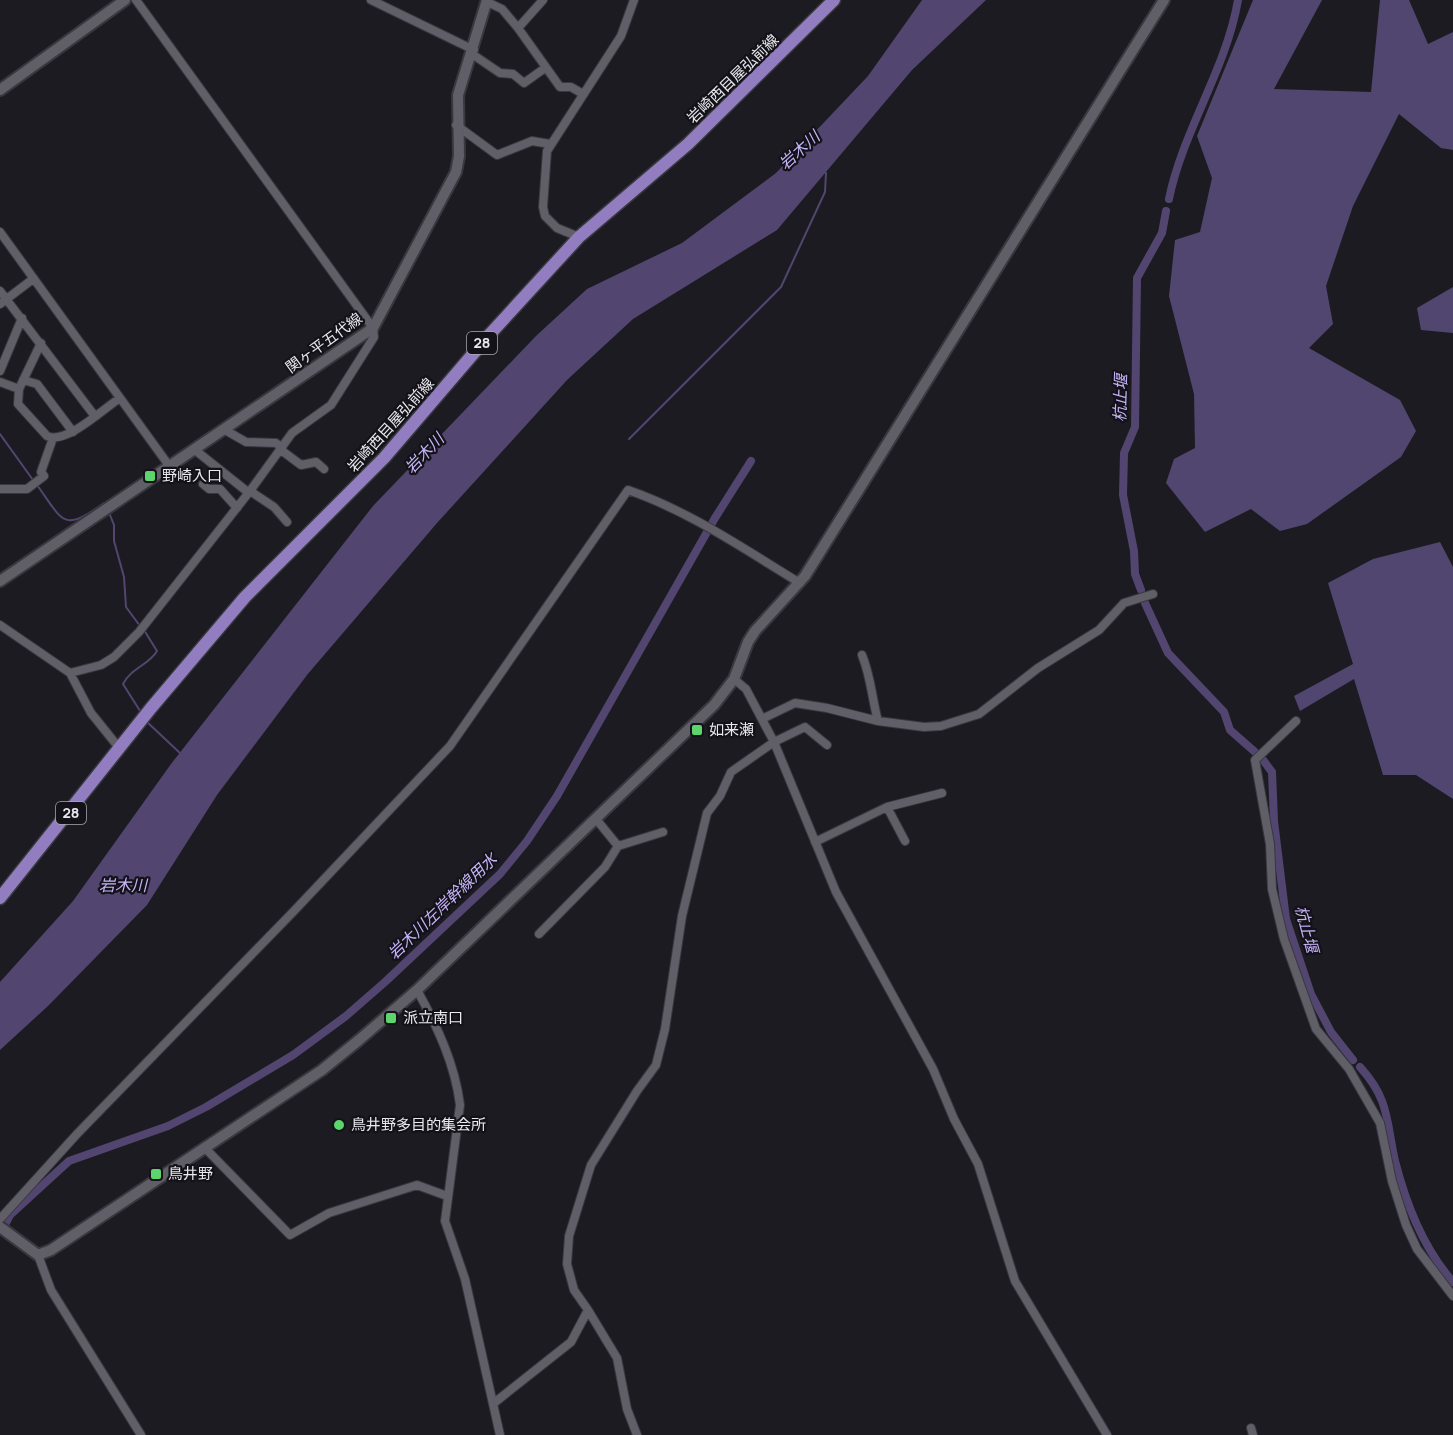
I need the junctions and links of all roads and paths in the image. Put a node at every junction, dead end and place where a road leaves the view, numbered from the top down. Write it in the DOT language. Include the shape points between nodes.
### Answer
graph roads {
  1 [pos="125,0"];
  2 [pos="136,0"];
  3 [pos="371,0"];
  4 [pos="543,0"];
  5 [pos="634,0"];
  6 [pos="834,0"];
  7 [pos="1164,0"];
  8 [pos="487,1"];
  9 [pos="518,28"];
  10 [pos="473,52"];
  11 [pos="545,68"];
  12 [pos="0,90"];
  13 [pos="583,94"];
  14 [pos="456,125"];
  15 [pos="550,144"];
  16 [pos="0,232"];
  17 [pos="579,237"];
  18 [pos="33,279"];
  19 [pos="0,291"];
  20 [pos="7,297"];
  21 [pos="0,304"];
  22 [pos="22,318"];
  23 [pos="373,328"];
  24 [pos="40,343"];
  25 [pos="0,371"];
  26 [pos="23,380"];
  27 [pos="0,382"];
  28 [pos="19,389"];
  29 [pos="120,398"];
  30 [pos="94,415"];
  31 [pos="225,430"];
  32 [pos="73,432"];
  33 [pos="53,438"];
  34 [pos="281,449"];
  35 [pos="195,450"];
  36 [pos="170,467"];
  37 [pos="324,469"];
  38 [pos="203,484"];
  39 [pos="0,490"];
  40 [pos="250,491"];
  41 [pos="237,508"];
  42 [pos="287,522"];
  43 [pos="0,581"];
  44 [pos="800,582"];
  45 [pos="1153,594"];
  46 [pos="0,625"];
  47 [pos="862,655"];
  48 [pos="70,673"];
  49 [pos="734,679"];
  50 [pos="762,719"];
  51 [pos="878,721"];
  52 [pos="1296,721"];
  53 [pos="774,742"];
  54 [pos="827,746"];
  55 [pos="120,749"];
  56 [pos="942,792"];
  57 [pos="887,807"];
  58 [pos="596,819"];
  59 [pos="663,832"];
  60 [pos="905,841"];
  61 [pos="815,842"];
  62 [pos="618,846"];
  63 [pos="0,898"];
  64 [pos="538,934"];
  65 [pos="417,990"];
  66 [pos="204,1147"];
  67 [pos="447,1196"];
  68 [pos="0,1219"];
  69 [pos="0,1227"];
  70 [pos="38,1255"];
  71 [pos="1453,1296"];
  72 [pos="588,1310"];
  73 [pos="494,1403"];
  74 [pos="140,1435"];
  75 [pos="500,1435"];
  76 [pos="637,1435"];
  77 [pos="1107,1435"];
  1 -- 12 [label="street"];
  2 -- 23 [label="street"];
  3 -- 10 [label="street"];
  4 -- 9 [label="street"];
  5 -- 13 [label="street" via="621,36"];
  6 -- 17 [label="main road, 岩崎西目屋弘前線 / 28" via="688,144"];
  7 -- 44 [label="street"];
  8 -- 9 [label="street" via="502,9"];
  8 -- 10 [label="street, 関ヶ平五代線"];
  9 -- 11 [label="street"];
  10 -- 11 [label="street" via="500,73 513,74 524,83"];
  10 -- 14 [label="street, 関ヶ平五代線" via="458,95"];
  11 -- 13 [label="street" via="560,87 571,87"];
  13 -- 15 [label="street"];
  14 -- 15 [label="street" via="497,155 532,141"];
  14 -- 23 [label="street, 関ヶ平五代線" via="456,172"];
  15 -- 17 [label="street" via="545,216 558,228"];
  16 -- 18 [label="street"];
  17 -- 55 [label="main road, 岩崎西目屋弘前線 / 28" via="490,333 384,458 245,597"];
  18 -- 20 [label="street"];
  18 -- 29 [label="street"];
  19 -- 20 [label="street"];
  20 -- 21 [label="street"];
  20 -- 22 [label="street"];
  22 -- 24 [label="street"];
  22 -- 25 [label="street"];
  23 -- 31 [label="street, 関ヶ平五代線"];
  23 -- 34 [label="street" via="374,337 331,405 292,433"];
  24 -- 26 [label="street"];
  24 -- 30 [label="street"];
  26 -- 28 [label="street"];
  26 -- 32 [label="street" via="37,384"];
  27 -- 28 [label="street"];
  28 -- 33 [label="street" via="21,409"];
  29 -- 30 [label="street"];
  29 -- 36 [label="street"];
  30 -- 32 [label="street"];
  31 -- 34 [label="street" via="246,442 276,443"];
  31 -- 35 [label="street, 関ヶ平五代線"];
  32 -- 33 [label="street"];
  33 -- 39 [label="street" via="44,476 27,489"];
  34 -- 37 [label="street" via="301,465 316,462"];
  34 -- 40 [label="street"];
  35 -- 36 [label="street, 関ヶ平五代線"];
  35 -- 40 [label="street"];
  36 -- 43 [label="street, 関ヶ平五代線"];
  38 -- 41 [label="street" via="209,489 220,489"];
  40 -- 41 [label="street"];
  40 -- 42 [label="street" via="274,507"];
  41 -- 48 [label="street" via="139,632 114,657 101,665"];
  44 -- 49 [label="street" via="755,631"];
  44 -- 68 [label="street" via="654,499 628,490 624,493 450,746"];
  45 -- 51 [label="street" via="1124,603 1099,630 1038,668 979,714 941,726"];
  46 -- 48 [label="street"];
  47 -- 51 [label="street" via="871,679"];
  48 -- 55 [label="street" via="91,713"];
  49 -- 50 [label="street" via="746,689"];
  49 -- 58 [label="street" via="714,705"];
  50 -- 51 [label="street" via="795,703"];
  50 -- 53 [label="street"];
  52 -- 71 [label="street" via="1255,760 1270,844 1272,889 1284,939 1317,1029 1349,1069 1380,1123 1392,1181 1417,1250"];
  53 -- 54 [label="street" via="805,727"];
  53 -- 61 [label="street"];
  53 -- 72 [label="street" via="730,772 720,796 707,813 682,916 656,1065 591,1165 586,1179 567,1251 574,1290"];
  55 -- 63 [label="main road, 岩崎西目屋弘前線 / 28"];
  56 -- 57 [label="street"];
  57 -- 60 [label="street"];
  57 -- 61 [label="street"];
  58 -- 62 [label="street"];
  58 -- 65 [label="street"];
  59 -- 62 [label="street"];
  61 -- 77 [label="street" via="860,939 933,1069 978,1164 1015,1281"];
  62 -- 64 [label="street" via="605,867"];
  65 -- 66 [label="street" via="322,1070"];
  65 -- 67 [label="street" via="458,1086 460,1105"];
  66 -- 67 [label="street" via="290,1235 328,1212 417,1185"];
  66 -- 70 [label="street" via="58,1246"];
  67 -- 73 [label="street" via="445,1221 465,1279"];
  69 -- 70 [label="street"];
  70 -- 74 [label="street" via="51,1290"];
  72 -- 73 [label="street" via="571,1342"];
  72 -- 76 [label="street" via="617,1358 627,1409"];
  73 -- 75 [label="street"];
}
